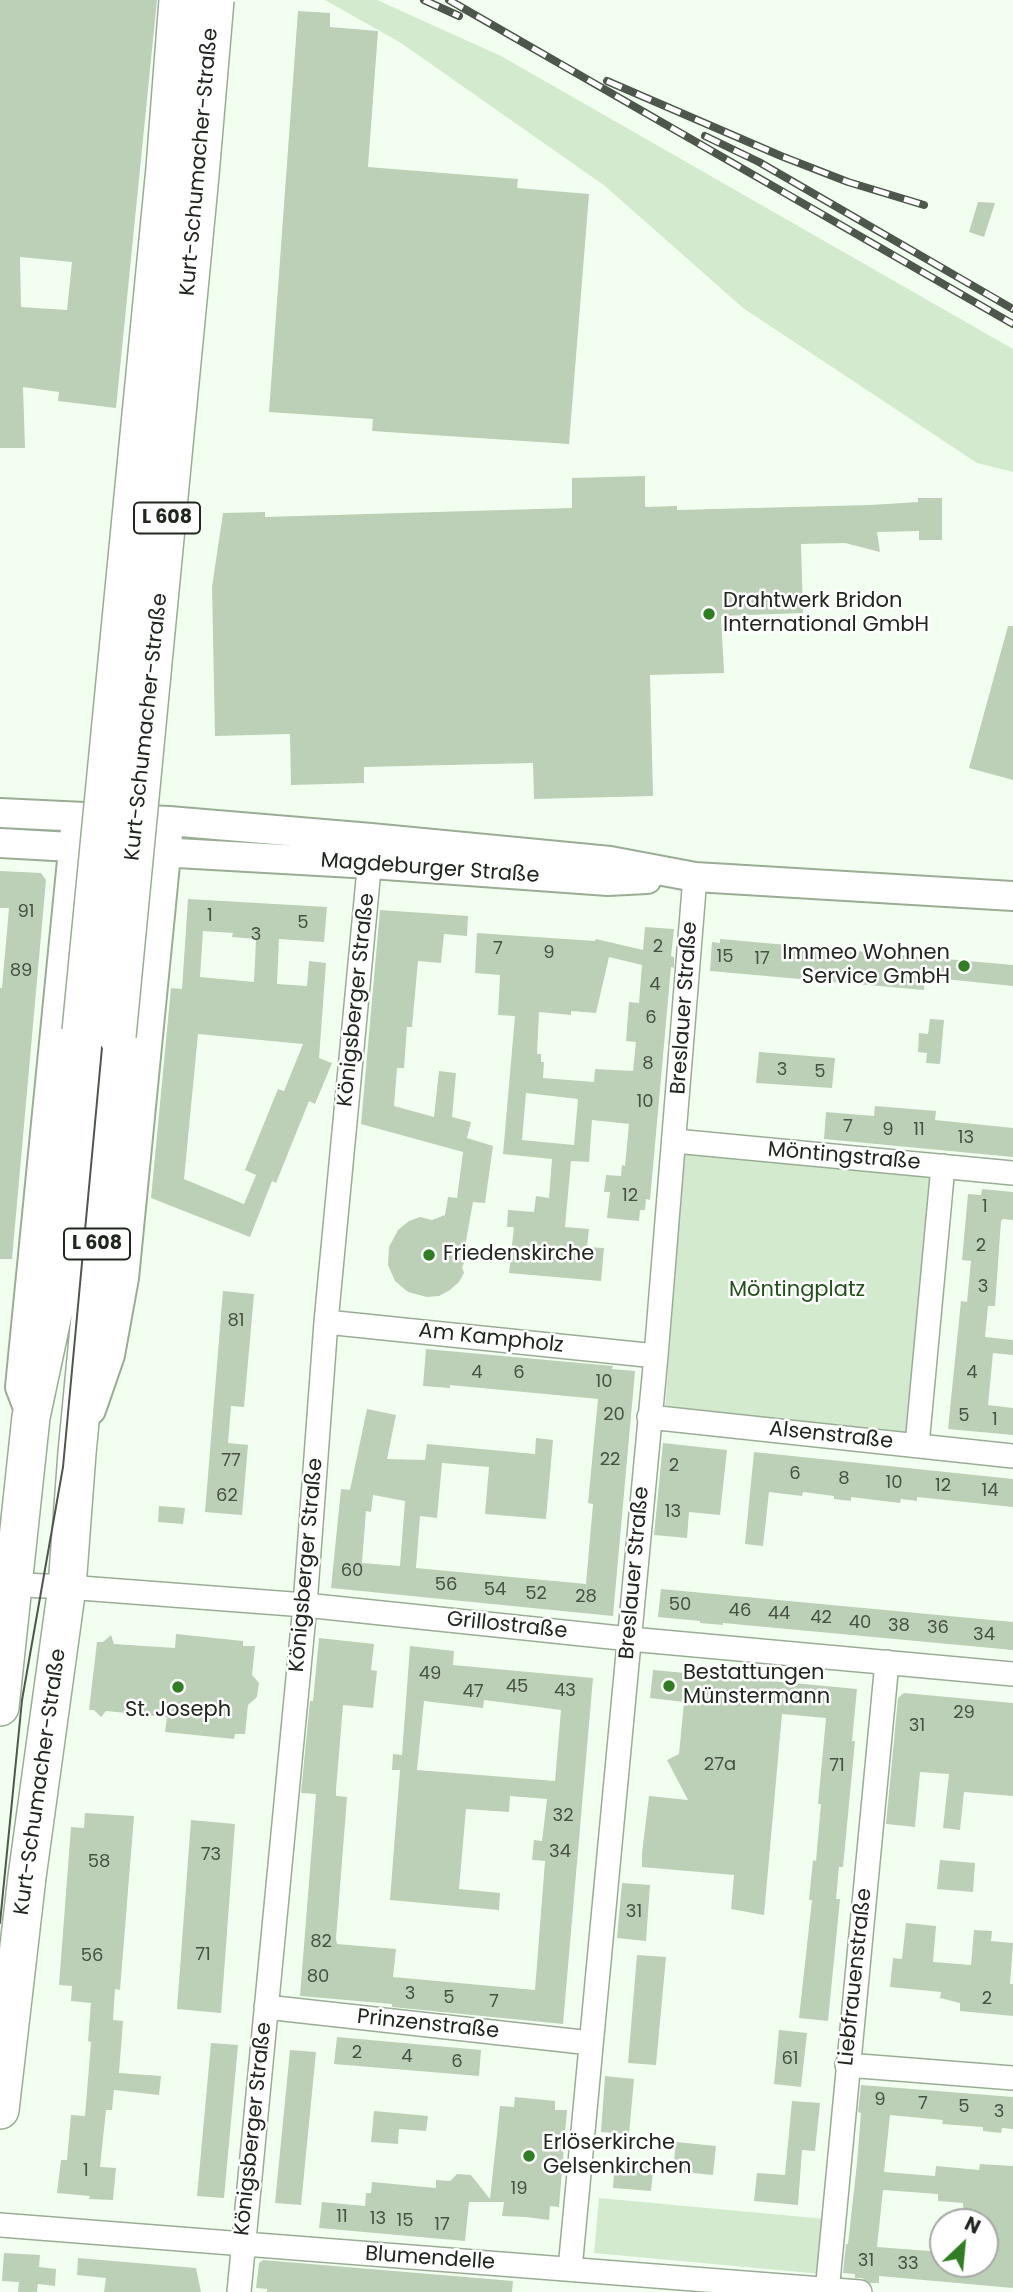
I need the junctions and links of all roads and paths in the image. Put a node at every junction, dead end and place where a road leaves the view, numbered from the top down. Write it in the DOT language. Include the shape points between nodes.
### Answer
graph roads {
  1 [pos="178,0"];
  2 [pos="215,0"];
  3 [pos="0,813"];
  4 [pos="76,815"];
  5 [pos="169,821"];
  6 [pos="0,843"];
  7 [pos="74,846"];
  8 [pos="371,851"];
  9 [pos="166,852"];
  10 [pos="695,877"];
  11 [pos="1013,896"];
  12 [pos="675,1141"];
  13 [pos="943,1166"];
  14 [pos="1013,1173"];
  15 [pos="326,1322"];
  16 [pos="656,1356"];
  17 [pos="31,1417"];
  18 [pos="649,1417"];
  19 [pos="917,1446"];
  20 [pos="77,1453"];
  21 [pos="1013,1456"];
  22 [pos="7,1585"];
  23 [pos="67,1587"];
  24 [pos="304,1605"];
  25 [pos="630,1639"];
  26 [pos="887,1662"];
  27 [pos="1013,1674"];
  28 [pos="0,1707"];
  29 [pos="266,2007"];
  30 [pos="591,2043"];
  31 [pos="847,2065"];
  32 [pos="1013,2078"];
  33 [pos="0,2110"];
  34 [pos="0,2225"];
  35 [pos="242,2244"];
  36 [pos="570,2269"];
  37 [pos="827,2290"];
  38 [pos="239,2292"];
  39 [pos="860,2292"];
  1 -- 17 [label="main road, Kurt-Schumacher-Straße / L 608, bridge" via="54,1309"];
  2 -- 20 [label="main road, Kurt-Schumacher-Straße / L 608, bridge"];
  3 -- 4 [label="street, Magdeburger Straße"];
  4 -- 5 [label="street, Magdeburger Straße"];
  4 -- 7 [label="street, Kurt-Schumacher-Straße"];
  5 -- 8 [label="street, Magdeburger Straße"];
  5 -- 9 [label="street, Kurt-Schumacher-Straße"];
  6 -- 7 [label="street, Magdeburger Straße"];
  7 -- 9 [label="street, Magdeburger Straße"];
  7 -- 17 [label="street, Kurt-Schumacher-Straße" via="20,1387"];
  8 -- 9 [label="street, Magdeburger Straße"];
  8 -- 10 [label="street, Magdeburger Straße" via="608,881"];
  8 -- 15 [label="street, Königsberger Straße"];
  9 -- 20 [label="street, Kurt-Schumacher-Straße" via="124,1278 110,1355"];
  10 -- 11 [label="street, Magdeburger Straße"];
  10 -- 12 [label="street, Breslauer Straße"];
  12 -- 13 [label="street, Möntingstraße"];
  12 -- 16 [label="street, Breslauer Straße"];
  13 -- 14 [label="street, Möntingstraße"];
  13 -- 19 [label="street"];
  15 -- 16 [label="street, Am Kampholz"];
  15 -- 24 [label="street, Königsberger Straße"];
  16 -- 18 [label="street, Breslauer Straße"];
  17 -- 22 [label="main road, Kurt-Schumacher-Straße / L 608"];
  18 -- 19 [label="street, Alsenstraße"];
  18 -- 25 [label="street, Breslauer Straße"];
  19 -- 21 [label="street, Alsenstraße"];
  20 -- 23 [label="main road, Kurt-Schumacher-Straße / L 608"];
  22 -- 23 [label="street, Grillostraße"];
  22 -- 28 [label="main road, Kurt-Schumacher-Straße / L 608"];
  23 -- 24 [label="street, Grillostraße"];
  23 -- 33 [label="main road, Kurt-Schumacher-Straße / L 608"];
  24 -- 25 [label="street, Grillostraße"];
  24 -- 29 [label="street, Königsberger Straße"];
  25 -- 26 [label="street, Grillostraße"];
  25 -- 30 [label="street, Breslauer Straße"];
  26 -- 27 [label="street, Grillostraße"];
  26 -- 31 [label="street, Liebfrauenstraße"];
  29 -- 30 [label="street, Prinzenstraße"];
  29 -- 35 [label="street, Königsberger Straße"];
  30 -- 36 [label="street, Breslauer Straße"];
  31 -- 32 [label="street"];
  31 -- 37 [label="street, Liebfrauenstraße"];
  34 -- 35 [label="street, Blumendelle"];
  35 -- 36 [label="street, Blumendelle"];
  35 -- 38 [label="street, Königsberger Straße"];
  36 -- 37 [label="street, Blumendelle"];
  37 -- 39 [label="street, Blumendelle"];
}
